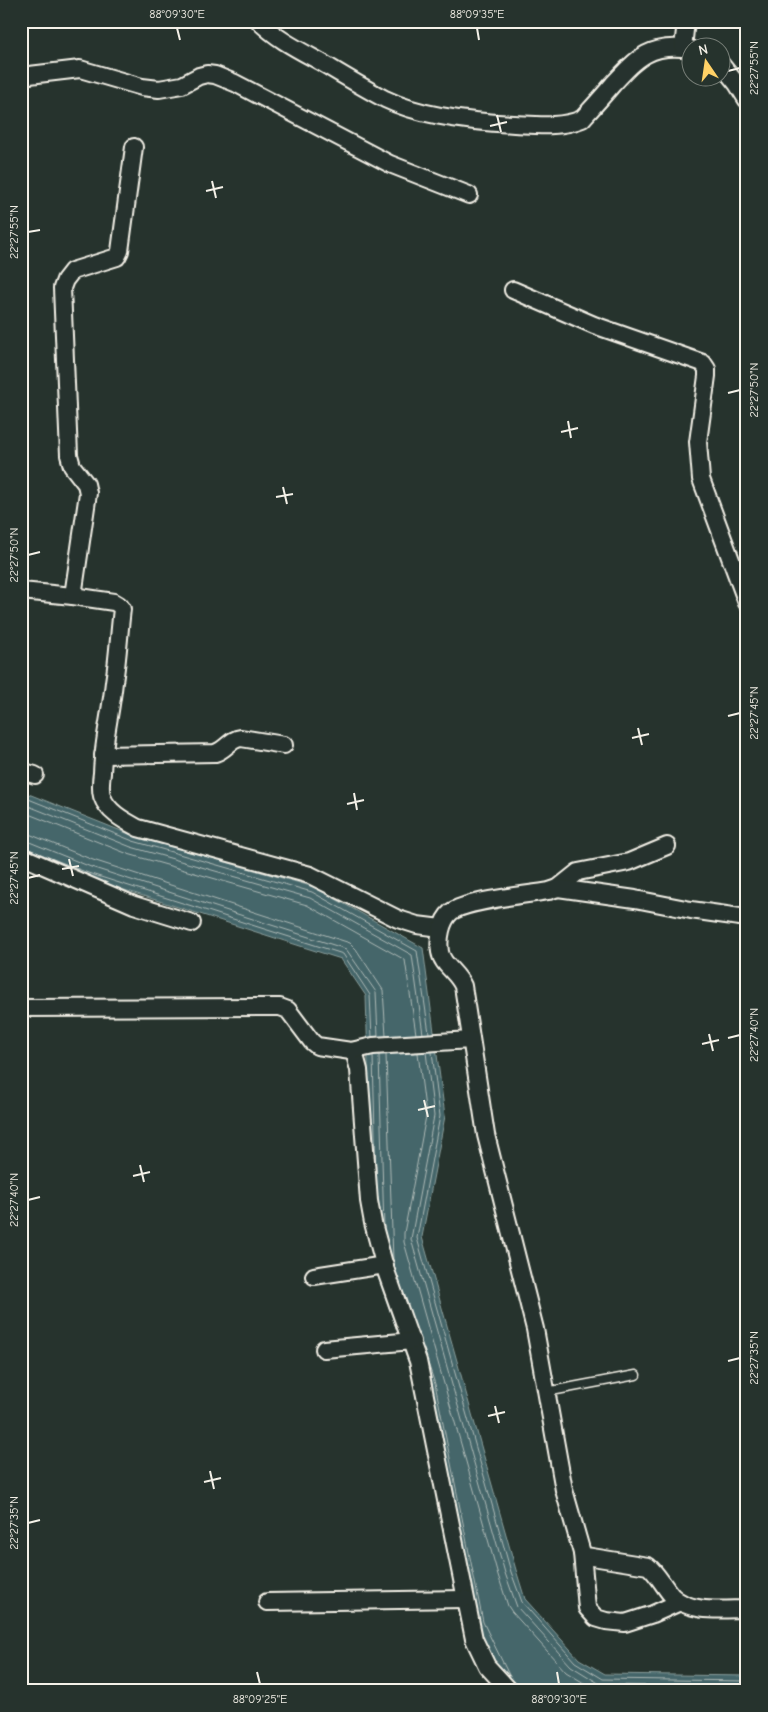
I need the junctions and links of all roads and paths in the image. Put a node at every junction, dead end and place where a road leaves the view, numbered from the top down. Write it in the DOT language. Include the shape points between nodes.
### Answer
graph roads {
  1 [pos="259,21"];
  2 [pos="686,21"];
  3 [pos="687,38"];
  4 [pos="680,48"];
  5 [pos="730,75"];
  6 [pos="21,76"];
  7 [pos="747,100"];
  8 [pos="134,147"];
  9 [pos="469,195"];
  10 [pos="513,290"];
  11 [pos="21,591"];
  12 [pos="73,596"];
  13 [pos="747,603"];
  14 [pos="284,744"];
  15 [pos="102,755"];
  16 [pos="667,846"];
  17 [pos="21,856"];
  18 [pos="558,888"];
  19 [pos="747,918"];
  20 [pos="192,923"];
  21 [pos="441,928"];
  22 [pos="21,1008"];
  23 [pos="472,1040"];
  24 [pos="351,1051"];
  25 [pos="385,1265"];
  26 [pos="314,1276"];
  27 [pos="412,1341"];
  28 [pos="324,1349"];
  29 [pos="636,1375"];
  30 [pos="546,1392"];
  31 [pos="582,1552"];
  32 [pos="465,1599"];
  33 [pos="267,1602"];
  34 [pos="680,1602"];
  35 [pos="747,1609"];
  36 [pos="510,1691"];
  1 -- 4 [label="street" via="305,54 386,99 408,108 471,122 548,126 575,122 582,119 636,60 652,52"];
  2 -- 3 [label="street"];
  5 -- 7 [label="street"];
  6 -- 9 [label="street" via="80,69 159,89 215,74 390,164"];
  8 -- 12 [label="street" via="117,257 72,271 62,288 69,455 88,493"];
  10 -- 13 [label="street" via="594,325 703,363 707,376 698,442 700,479"];
  11 -- 12 [label="street"];
  12 -- 15 [label="street" via="114,602 122,609"];
  14 -- 15 [label="street" via="235,738 215,753"];
  15 -- 21 [label="street" via="104,800 125,822 310,874 398,919"];
  16 -- 18 [label="street" via="629,862 578,872"];
  17 -- 20 [label="street" via="134,905"];
  18 -- 19 [label="street"];
  18 -- 21 [label="street" via="465,906 452,911"];
  21 -- 23 [label="street" via="440,951 443,961 463,986"];
  22 -- 24 [label="street" via="280,1007 288,1010 317,1046"];
  23 -- 24 [label="street" via="374,1046"];
  23 -- 30 [label="street" via="486,1134 535,1329"];
  24 -- 25 [label="street" via="359,1070 373,1223"];
  25 -- 26 [label="street"];
  25 -- 27 [label="street"];
  27 -- 28 [label="street"];
  27 -- 32 [label="street"];
  29 -- 30 [label="lane"];
  30 -- 31 [label="street" via="564,1490"];
  31 -- 34 [label="street" via="586,1556 648,1566"];
  31 -- 34 [label="street" via="587,1608 596,1618 625,1622"];
  32 -- 33 [label="street"];
  32 -- 36 [label="street" via="480,1652"];
  34 -- 35 [label="street" via="713,1609"];
}
